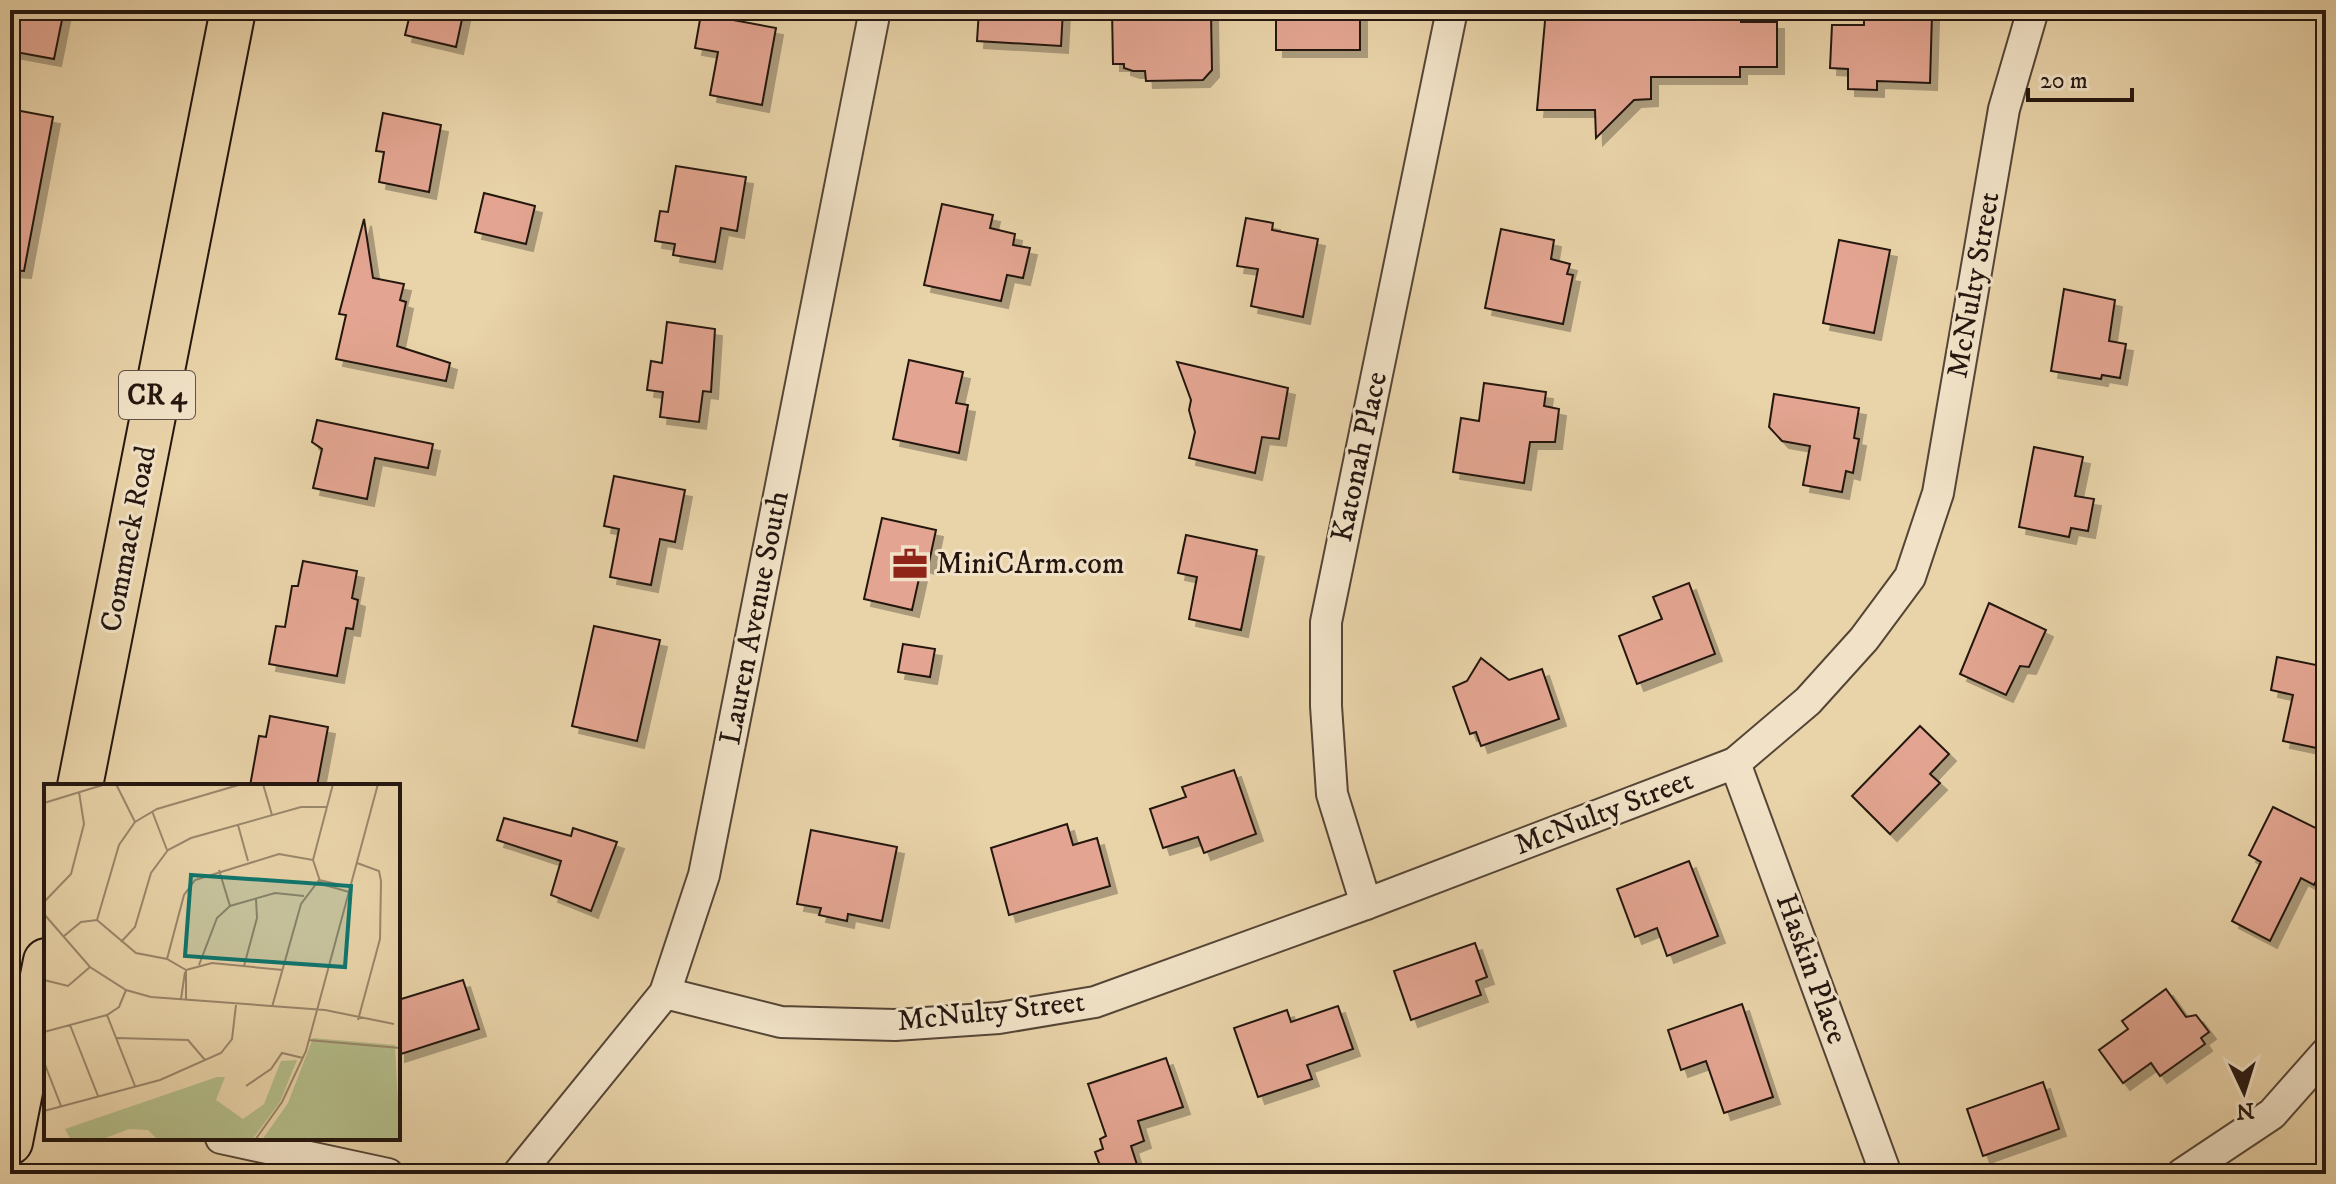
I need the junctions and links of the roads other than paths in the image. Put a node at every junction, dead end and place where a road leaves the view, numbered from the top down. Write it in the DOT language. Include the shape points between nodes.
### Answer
graph roads {
  1 [pos="233,10"];
  2 [pos="875,10"];
  3 [pos="1452,10"];
  4 [pos="2033,10"];
  5 [pos="1735,763"];
  6 [pos="80,784"];
  7 [pos="1366,904"];
  8 [pos="44,982"];
  9 [pos="665,993"];
  10 [pos="2326,1053"];
  11 [pos="33,1097"];
  12 [pos="230,1140"];
  13 [pos="10,1142"];
  14 [pos="388,1174"];
  15 [pos="518,1174"];
  16 [pos="1886,1174"];
  17 [pos="2182,1174"];
  1 -- 6 [label="main road, Commack Road / CR 4"];
  2 -- 9 [label="street, Lauren Avenue South" via="704,875"];
  3 -- 7 [label="street, Katonah Place" via="1326,622 1332,794"];
  4 -- 5 [label="street, McNulty Street" via="2004,109 1938,493 1910,577 1808,701"];
  5 -- 7 [label="street, McNulty Street"];
  5 -- 16 [label="street, Haskin Place"];
  7 -- 9 [label="street, McNulty Street" via="1095,1002 999,1018 895,1025 781,1022"];
  8 -- 11 [label="main road"];
  9 -- 15 [label="street, Lauren Avenue South"];
  10 -- 17 [label="street" via="2272,1114"];
  11 -- 13 [label="main road"];
  12 -- 14 [label="street"];
}
